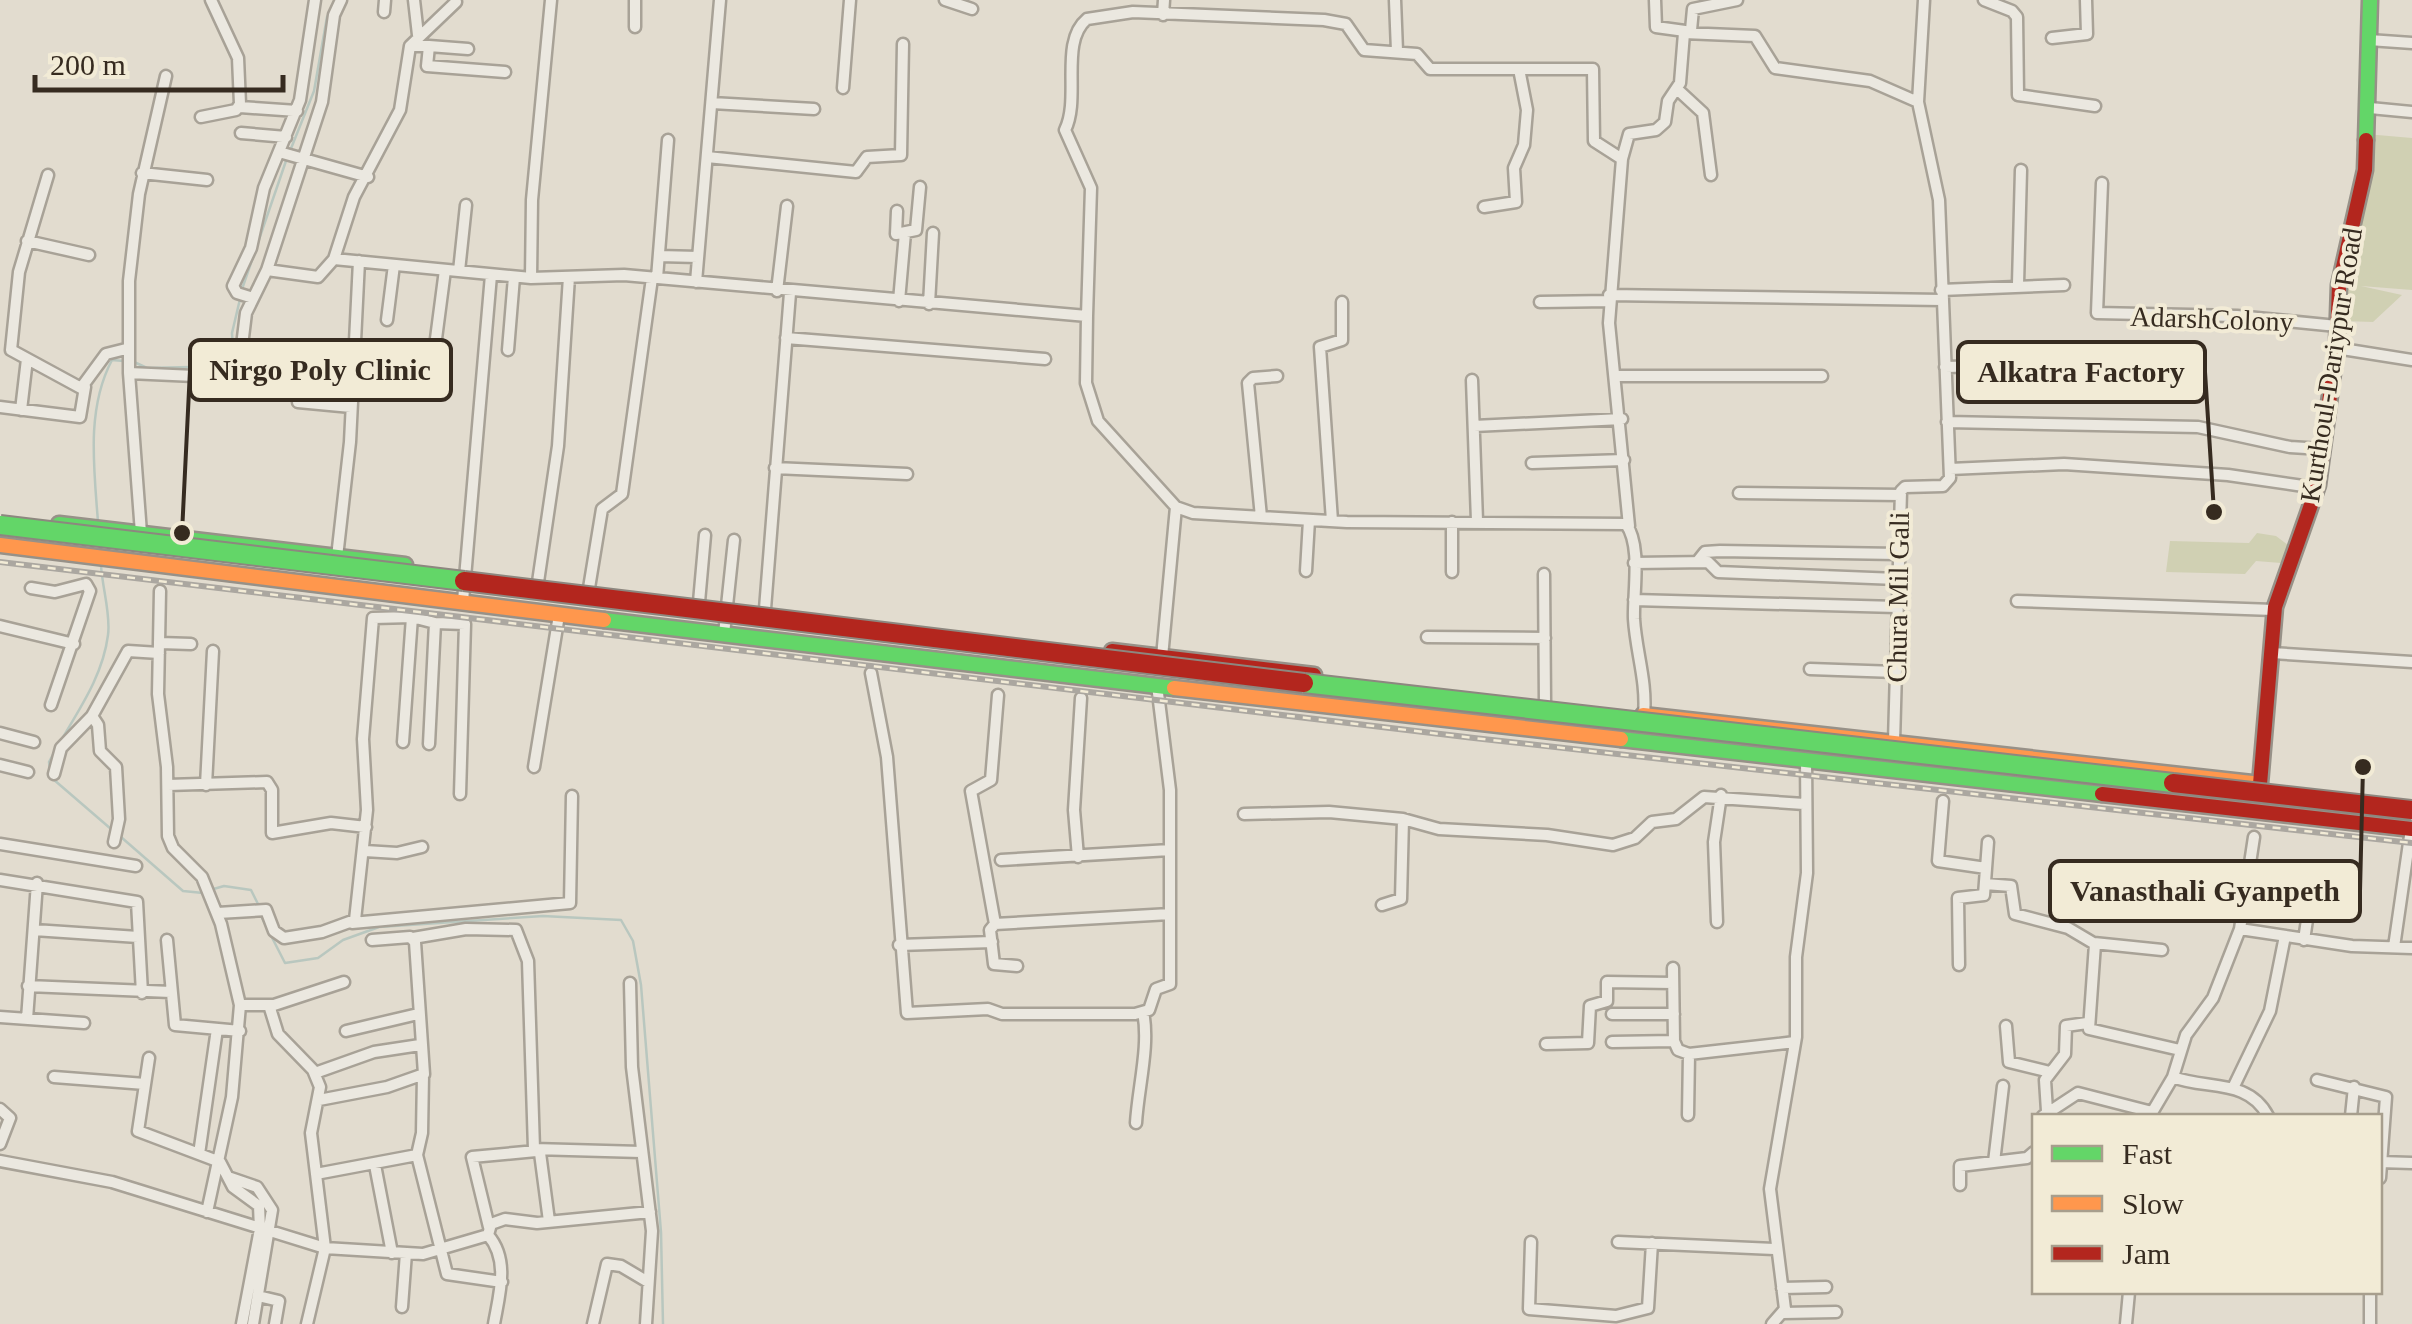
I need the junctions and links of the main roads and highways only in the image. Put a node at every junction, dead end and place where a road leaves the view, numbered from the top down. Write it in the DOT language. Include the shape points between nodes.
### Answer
graph roads {
  1 [pos="2370,0"];
  2 [pos="0,517"];
  3 [pos="0,525"];
  4 [pos="149,534"];
  5 [pos="0,536"];
  6 [pos="0,545"];
  7 [pos="154,563"];
  8 [pos="1120,652"];
  9 [pos="1118,680"];
  10 [pos="1688,719"];
  11 [pos="1921,746"];
  12 [pos="1685,748"];
  13 [pos="1917,773"];
  14 [pos="2260,784"];
  15 [pos="2317,791"];
  16 [pos="2412,802"];
  17 [pos="2412,810"];
  18 [pos="2314,818"];
  19 [pos="2412,820"];
  20 [pos="2411,829"];
  1 -- 14 [label="main road, Kurthoul-Dariypur Road" via="2366,170 2340,285 2317,488 2274,610"];
  2 -- 4 [label="main road"];
  3 -- 17 [label="main road, bridge"];
  4 -- 7 [label="main road"];
  4 -- 8 [label="main road"];
  5 -- 19 [label="main road" via="1526,721"];
  6 -- 7 [label="main road"];
  7 -- 9 [label="main road"];
  8 -- 9 [label="main road"];
  8 -- 10 [label="main road"];
  9 -- 12 [label="main road"];
  10 -- 11 [label="main road"];
  10 -- 12 [label="main road"];
  11 -- 13 [label="main road"];
  11 -- 14 [label="main road"];
  12 -- 13 [label="main road"];
  13 -- 18 [label="main road"];
  14 -- 15 [label="main road"];
  15 -- 16 [label="main road"];
  15 -- 18 [label="main road"];
  18 -- 20 [label="main road"];
}
